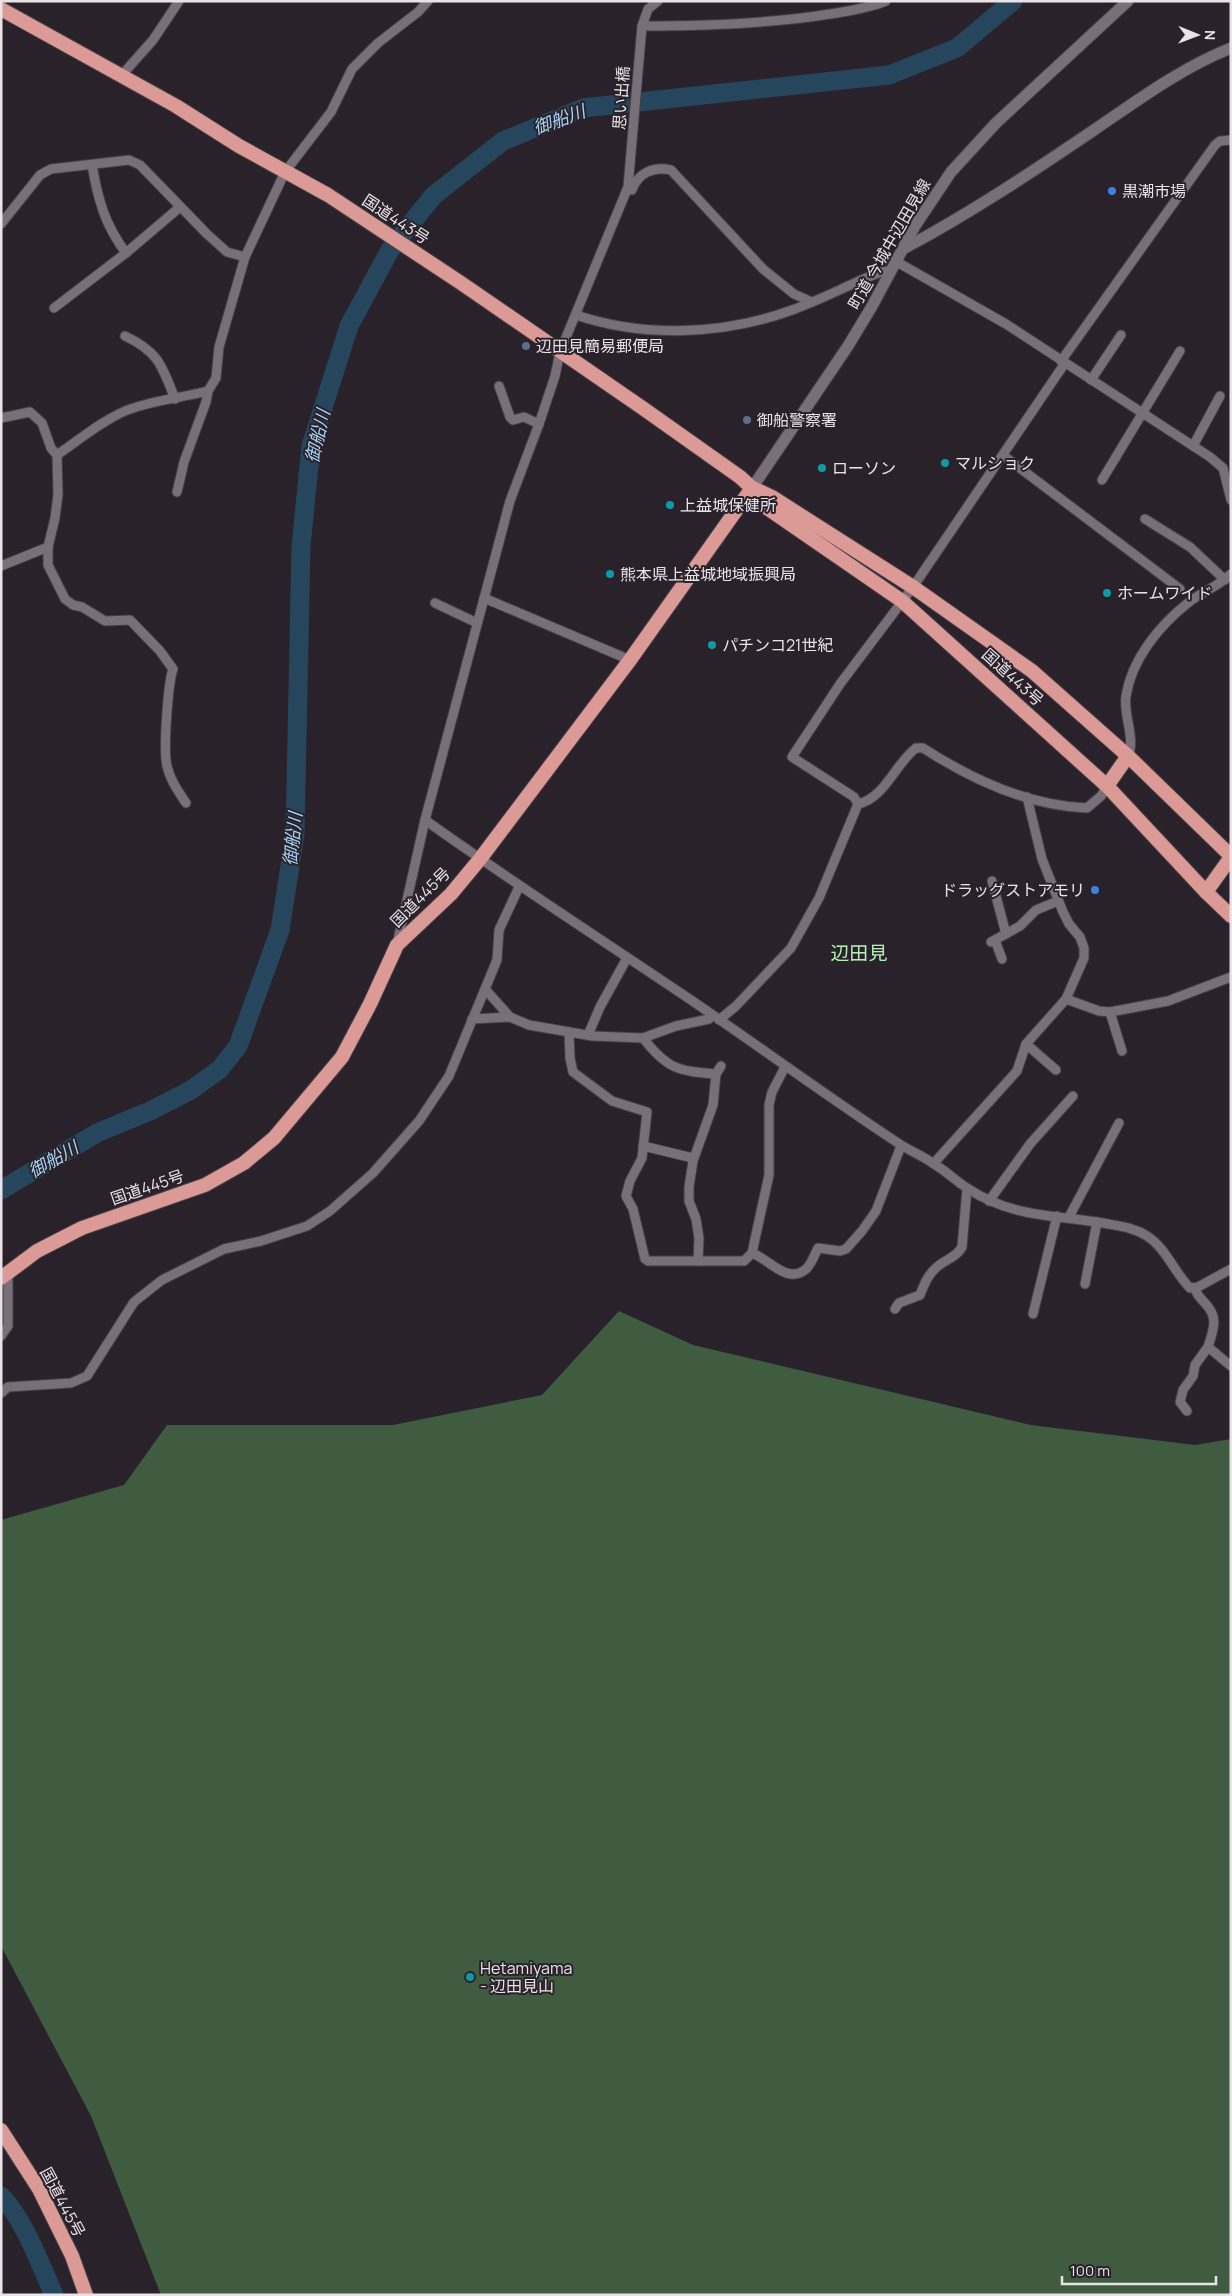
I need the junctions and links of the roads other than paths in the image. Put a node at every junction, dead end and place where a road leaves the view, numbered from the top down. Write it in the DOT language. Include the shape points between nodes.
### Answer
graph roads {
  1 [pos="179,1"];
  2 [pos="428,1"];
  3 [pos="886,1"];
  4 [pos="1128,1"];
  5 [pos="654,2"];
  6 [pos="1,9"];
  7 [pos="642,29"];
  8 [pos="1231,48"];
  9 [pos="120,76"];
  10 [pos="1231,140"];
  11 [pos="92,165"];
  12 [pos="285,172"];
  13 [pos="625,198"];
  14 [pos="180,207"];
  15 [pos="1,224"];
  16 [pos="903,249"];
  17 [pos="126,254"];
  18 [pos="245,257"];
  19 [pos="894,267"];
  20 [pos="812,302"];
  21 [pos="54,308"];
  22 [pos="576,314"];
  23 [pos="1121,335"];
  24 [pos="125,336"];
  25 [pos="1180,351"];
  26 [pos="560,352"];
  27 [pos="1063,362"];
  28 [pos="1091,380"];
  29 [pos="499,386"];
  30 [pos="208,391"];
  31 [pos="1220,396"];
  32 [pos="175,399"];
  33 [pos="1142,414"];
  34 [pos="1,418"];
  35 [pos="540,424"];
  36 [pos="1193,446"];
  37 [pos="57,455"];
  38 [pos="1004,456"];
  39 [pos="1102,480"];
  40 [pos="752,488"];
  41 [pos="177,492"];
  42 [pos="1231,500"];
  43 [pos="1145,519"];
  44 [pos="48,547"];
  45 [pos="1,566"];
  46 [pos="1228,577"];
  47 [pos="913,587"];
  48 [pos="1180,589"];
  49 [pos="484,598"];
  50 [pos="902,601"];
  51 [pos="436,604"];
  52 [pos="477,623"];
  53 [pos="630,660"];
  54 [pos="1128,756"];
  55 [pos="1107,786"];
  56 [pos="1027,797"];
  57 [pos="186,803"];
  58 [pos="858,804"];
  59 [pos="425,820"];
  60 [pos="1231,856"];
  61 [pos="480,859"];
  62 [pos="1231,876"];
  63 [pos="992,881"];
  64 [pos="519,887"];
  65 [pos="1206,892"];
  66 [pos="1058,901"];
  67 [pos="1231,916"];
  68 [pos="1006,934"];
  69 [pos="397,945"];
  70 [pos="627,958"];
  71 [pos="1002,959"];
  72 [pos="1231,977"];
  73 [pos="485,989"];
  74 [pos="1066,999"];
  75 [pos="1110,1012"];
  76 [pos="716,1017"];
  77 [pos="510,1018"];
  78 [pos="472,1020"];
  79 [pos="569,1032"];
  80 [pos="588,1035"];
  81 [pos="643,1038"];
  82 [pos="1026,1044"];
  83 [pos="1122,1051"];
  84 [pos="785,1067"];
  85 [pos="1056,1070"];
  86 [pos="1073,1096"];
  87 [pos="1119,1123"];
  88 [pos="643,1146"];
  89 [pos="901,1146"];
  90 [pos="693,1158"];
  91 [pos="934,1163"];
  92 [pos="968,1189"];
  93 [pos="989,1201"];
  94 [pos="1057,1216"];
  95 [pos="1068,1218"];
  96 [pos="1097,1222"];
  97 [pos="752,1253"];
  98 [pos="698,1261"];
  99 [pos="1231,1269"];
  100 [pos="5,1276"];
  101 [pos="1085,1284"];
  102 [pos="1195,1288"];
  103 [pos="895,1309"];
  104 [pos="1033,1314"];
  105 [pos="1,1336"];
  106 [pos="1208,1346"];
  107 [pos="1231,1366"];
  108 [pos="1,1393"];
  109 [pos="1187,1412"];
  110 [pos="1,2130"];
  111 [pos="86,2295"];
  1 -- 9 [label="street" via="153,40"];
  2 -- 12 [label="street" via="352,69 330,112"];
  3 -- 7 [label="street" via="854,10 787,20"];
  4 -- 16 [label="street, 町道 今城中辺田見線" via="1031,89 968,152 935,193"];
  5 -- 7 [label="street" via="645,14"];
  6 -- 9 [label="highway, 国道443号"];
  7 -- 13 [label="street, 思い出橋" via="632,166"];
  8 -- 16 [label="street" via="1207,57 1157,86 1008,187"];
  9 -- 12 [label="highway, 国道443号"];
  10 -- 27 [label="street" via="1220,140 1215,145"];
  11 -- 14 [label="street" via="134,161"];
  11 -- 15 [label="street" via="51,169 40,175"];
  11 -- 17 [label="street" via="96,189 111,233"];
  12 -- 18 [label="street"];
  12 -- 26 [label="highway, 国道443号" via="328,195"];
  13 -- 20 [label="street" via="629,200 635,182 646,172 671,170 763,269 794,294"];
  13 -- 22 [label="street"];
  14 -- 17 [label="street"];
  14 -- 18 [label="street" via="227,252"];
  16 -- 19 [label="street, 町道 今城中辺田見線"];
  17 -- 21 [label="street"];
  18 -- 30 [label="street" via="219,347 216,378"];
  19 -- 20 [label="street"];
  19 -- 27 [label="street" via="1006,324"];
  19 -- 40 [label="street, 町道 今城中辺田見線" via="848,346"];
  20 -- 22 [label="street" via="738,324 677,331 632,329"];
  22 -- 26 [label="street"];
  23 -- 28 [label="street"];
  24 -- 32 [label="street" via="153,353 165,372"];
  25 -- 33 [label="street"];
  26 -- 35 [label="street"];
  26 -- 40 [label="highway, 国道443号" via="644,408"];
  27 -- 28 [label="street"];
  27 -- 38 [label="street"];
  28 -- 33 [label="street"];
  29 -- 35 [label="street" via="513,420 524,418"];
  30 -- 32 [label="street"];
  30 -- 41 [label="street"];
  31 -- 36 [label="street"];
  32 -- 37 [label="street" via="125,412"];
  33 -- 36 [label="street"];
  33 -- 39 [label="street"];
  34 -- 37 [label="street" via="30,412 42,423"];
  35 -- 49 [label="street" via="510,501"];
  36 -- 42 [label="street" via="1223,468"];
  37 -- 44 [label="street" via="56,510"];
  38 -- 47 [label="street"];
  38 -- 48 [label="street"];
  40 -- 47 [label="highway, 国道443号"];
  40 -- 50 [label="highway, 国道443号" via="767,508"];
  40 -- 53 [label="highway, 国道445号"];
  43 -- 46 [label="street" via="1190,547"];
  44 -- 45 [label="street"];
  44 -- 57 [label="street" via="48,565 65,599 104,621 130,620 172,668 166,764 171,780"];
  46 -- 54 [label="street" via="1189,602 1159,630 1140,657 1126,696 1125,710 1131,740"];
  47 -- 50 [label="street"];
  47 -- 54 [label="highway, 国道443号" via="1032,671"];
  49 -- 52 [label="street"];
  49 -- 53 [label="street"];
  50 -- 55 [label="highway, 国道443号"];
  50 -- 58 [label="street" via="840,684 792,756 854,797"];
  51 -- 52 [label="street"];
  52 -- 59 [label="street"];
  53 -- 61 [label="highway, 国道445号"];
  54 -- 55 [label="highway"];
  54 -- 60 [label="highway, 国道443号"];
  55 -- 56 [label="street" via="1087,808"];
  55 -- 65 [label="highway, 国道443号"];
  56 -- 58 [label="street" via="978,778 920,747 902,761 873,798"];
  56 -- 66 [label="street" via="1042,859"];
  58 -- 76 [label="street" via="819,898 796,942 736,1006"];
  59 -- 61 [label="street"];
  59 -- 69 [label="street"];
  60 -- 65 [label="highway"];
  61 -- 64 [label="street"];
  61 -- 69 [label="highway, 国道445号" via="451,894"];
  62 -- 65 [label="highway"];
  63 -- 68 [label="street"];
  64 -- 70 [label="street"];
  64 -- 73 [label="street" via="499,930 497,960"];
  65 -- 67 [label="highway, 国道443号"];
  66 -- 68 [label="street" via="1036,910"];
  66 -- 74 [label="street" via="1084,948 1080,970"];
  68 -- 71 [label="street" via="993,941"];
  69 -- 100 [label="highway, 国道445号" via="342,1057 274,1138 244,1163 205,1185 82,1228 37,1251"];
  70 -- 76 [label="street"];
  70 -- 80 [label="street"];
  72 -- 75 [label="street" via="1168,1001"];
  73 -- 77 [label="street"];
  73 -- 78 [label="street"];
  74 -- 75 [label="street"];
  74 -- 82 [label="street"];
  75 -- 83 [label="street"];
  76 -- 81 [label="street"];
  76 -- 84 [label="street"];
  77 -- 78 [label="street"];
  77 -- 79 [label="street"];
  78 -- 108 [label="street" via="449,1076 419,1121 373,1173 330,1211 307,1226 224,1250 162,1280 134,1302 87,1376 71,1383 8,1387"];
  79 -- 80 [label="street"];
  79 -- 88 [label="street" via="573,1072 612,1101 647,1112"];
  80 -- 81 [label="street"];
  81 -- 90 [label="street" via="670,1066 691,1072 719,1070 713,1104"];
  82 -- 85 [label="street"];
  82 -- 91 [label="street" via="1017,1071"];
  84 -- 89 [label="street"];
  84 -- 97 [label="street" via="769,1104 770,1176"];
  86 -- 93 [label="street" via="1030,1144"];
  87 -- 95 [label="street"];
  88 -- 90 [label="street"];
  88 -- 98 [label="street" via="642,1158 626,1196 633,1208 645,1259"];
  89 -- 91 [label="street"];
  89 -- 97 [label="street" via="876,1211 846,1249 818,1248 806,1269 793,1275"];
  90 -- 98 [label="street" via="689,1201 699,1238"];
  91 -- 92 [label="street"];
  92 -- 93 [label="street"];
  92 -- 103 [label="street" via="962,1247 957,1255 937,1267 920,1295 899,1303"];
  93 -- 94 [label="street" via="1020,1212"];
  94 -- 95 [label="street"];
  94 -- 104 [label="street"];
  95 -- 96 [label="street"];
  96 -- 101 [label="street"];
  96 -- 102 [label="street" via="1132,1229 1156,1242 1183,1280 1190,1288"];
  97 -- 98 [label="street" via="744,1261"];
  99 -- 102 [label="street"];
  100 -- 105 [label="street" via="8,1326"];
  102 -- 106 [label="street" via="1214,1317"];
  106 -- 107 [label="street"];
  106 -- 109 [label="street" via="1181,1396 1180,1402"];
  110 -- 111 [label="highway, 国道445号" via="42,2195 72,2256"];
}
